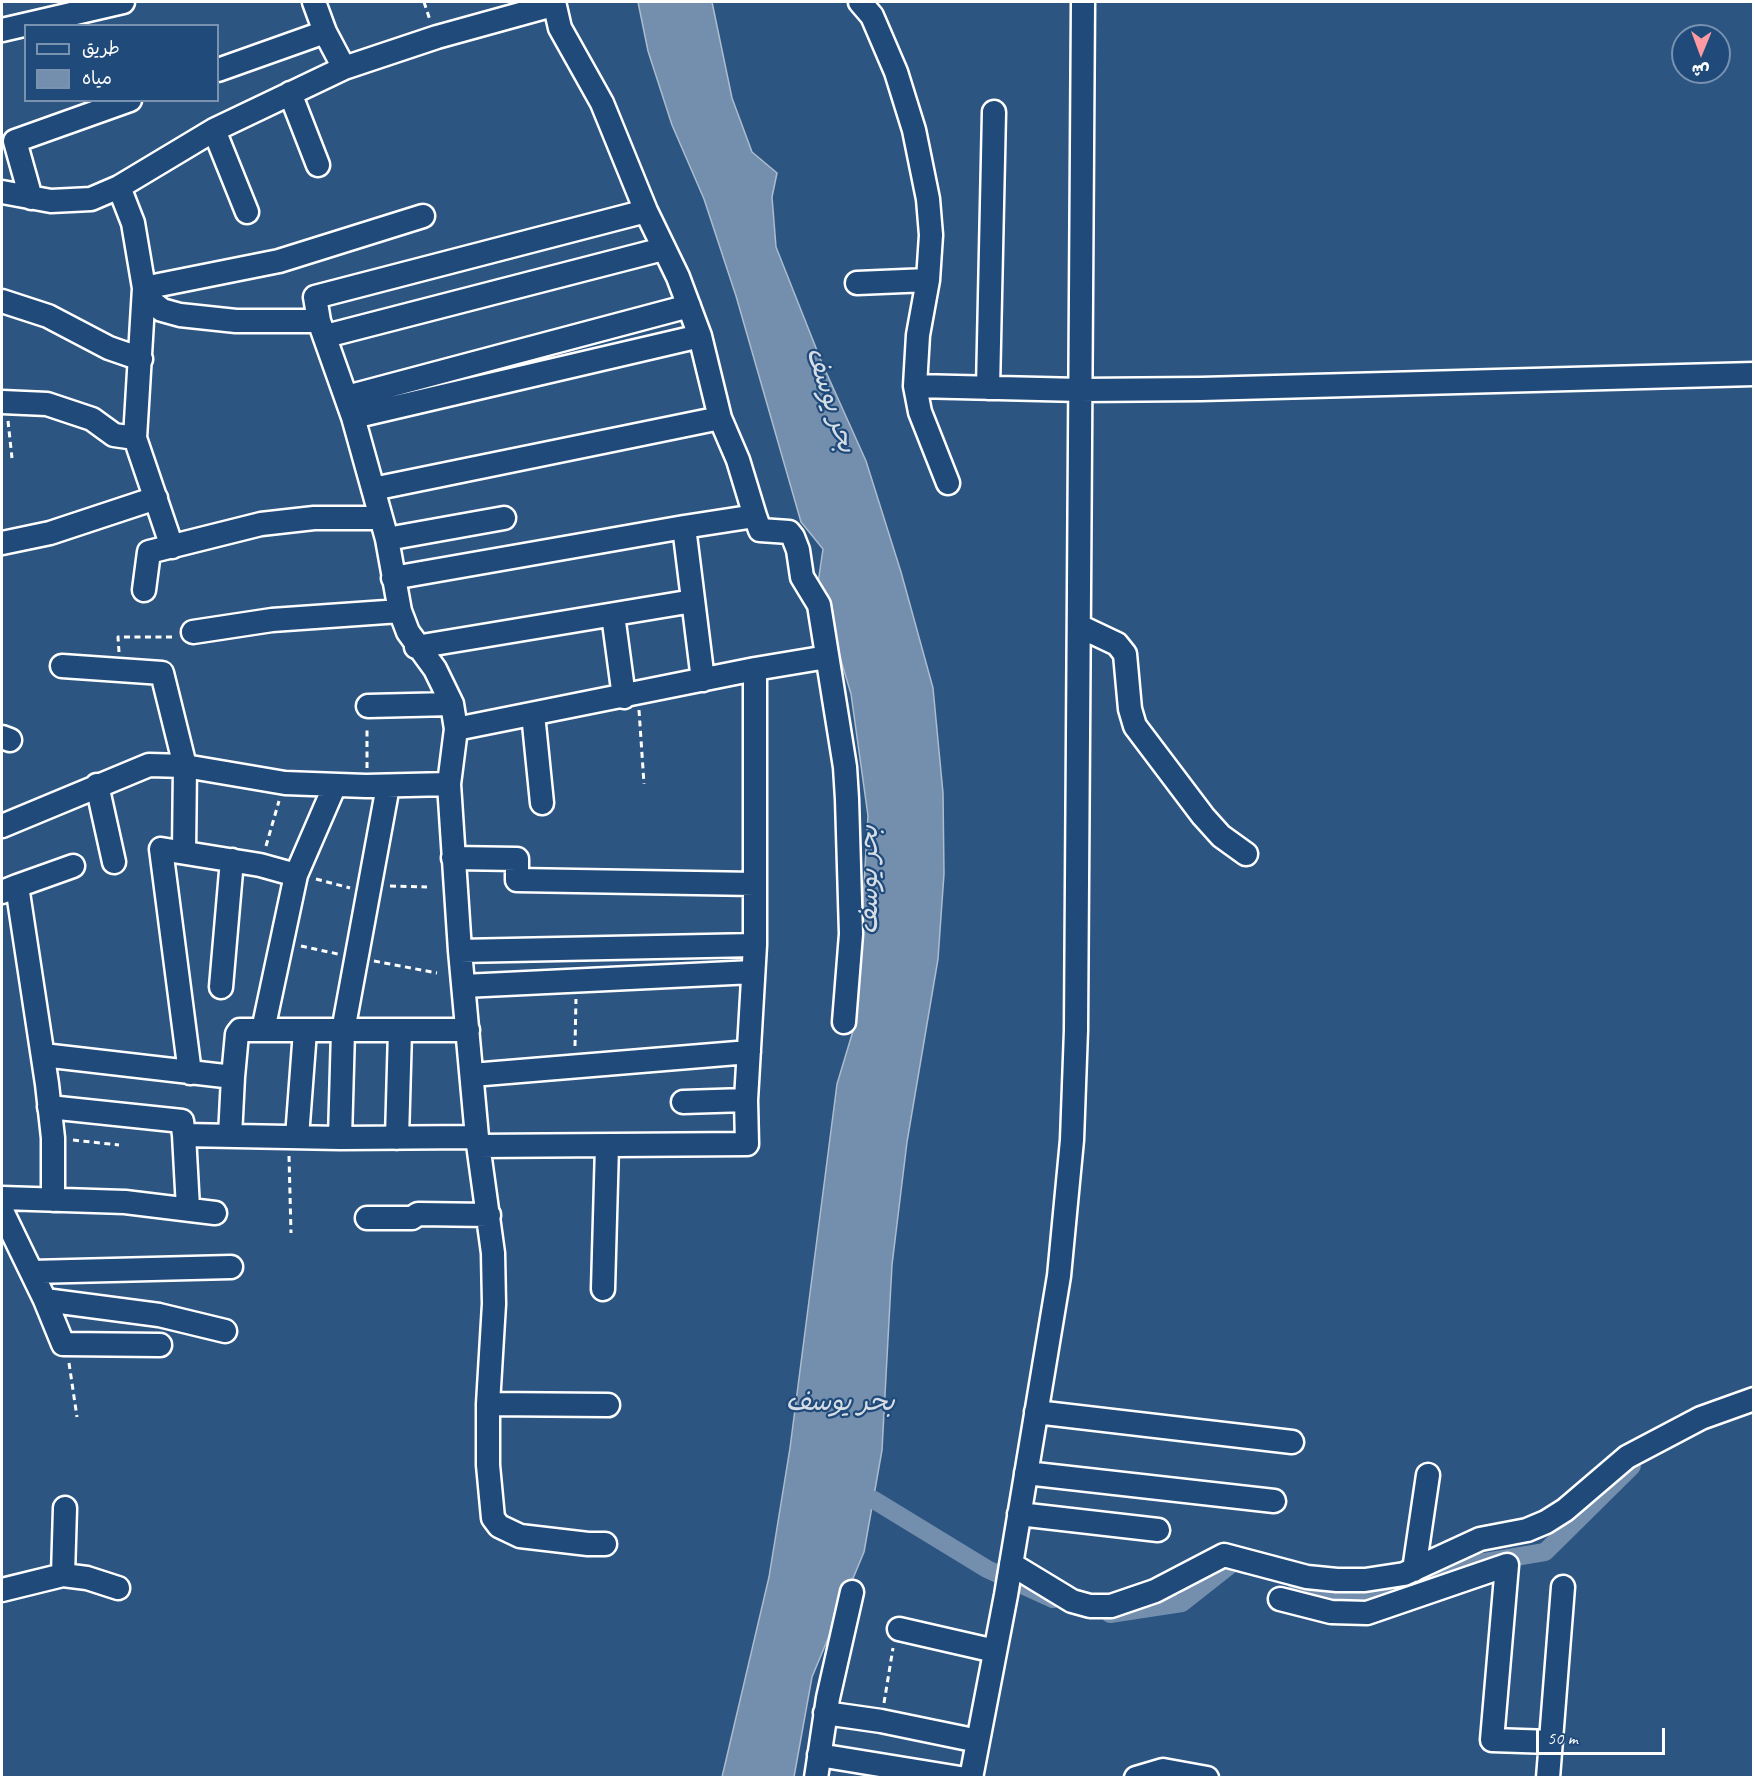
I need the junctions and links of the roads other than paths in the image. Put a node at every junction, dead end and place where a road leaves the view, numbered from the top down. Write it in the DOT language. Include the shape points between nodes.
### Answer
graph roads {
  1 [pos="123,2"];
  2 [pos="314,2"];
  3 [pos="860,2"];
  4 [pos="1083,2"];
  5 [pos="553,3"];
  6 [pos="28,24"];
  7 [pos="24,25"];
  8 [pos="2,30"];
  9 [pos="325,32"];
  10 [pos="344,68"];
  11 [pos="219,70"];
  12 [pos="290,93"];
  13 [pos="124,102"];
  14 [pos="994,112"];
  15 [pos="214,130"];
  16 [pos="318,165"];
  17 [pos="119,187"];
  18 [pos="2,192"];
  19 [pos="31,198"];
  20 [pos="646,211"];
  21 [pos="247,212"];
  22 [pos="423,216"];
  23 [pos="663,249"];
  24 [pos="928,280"];
  25 [pos="857,283"];
  26 [pos="144,288"];
  27 [pos="2,301"];
  28 [pos="689,306"];
  29 [pos="323,329"];
  30 [pos="700,336"];
  31 [pos="141,359"];
  32 [pos="1754,374"];
  33 [pos="915,386"];
  34 [pos="988,388"];
  35 [pos="1081,390"];
  36 [pos="4,401"];
  37 [pos="350,407"];
  38 [pos="720,418"];
  39 [pos="135,438"];
  40 [pos="948,483"];
  41 [pos="373,489"];
  42 [pos="156,498"];
  43 [pos="755,516"];
  44 [pos="504,518"];
  45 [pos="684,527"];
  46 [pos="384,529"];
  47 [pos="2,543"];
  48 [pos="172,547"];
  49 [pos="393,578"];
  50 [pos="144,590"];
  51 [pos="693,601"];
  52 [pos="400,611"];
  53 [pos="613,615"];
  54 [pos="1079,626"];
  55 [pos="193,632"];
  56 [pos="416,647"];
  57 [pos="827,657"];
  58 [pos="62,666"];
  59 [pos="755,669"];
  60 [pos="703,681"];
  61 [pos="631,695"];
  62 [pos="452,704"];
  63 [pos="368,706"];
  64 [pos="533,714"];
  65 [pos="456,729"];
  66 [pos="185,766"];
  67 [pos="449,784"];
  68 [pos="98,785"];
  69 [pos="335,785"];
  70 [pos="377,786"];
  71 [pos="542,803"];
  72 [pos="2,826"];
  73 [pos="184,852"];
  74 [pos="1246,854"];
  75 [pos="453,858"];
  76 [pos="232,860"];
  77 [pos="114,862"];
  78 [pos="73,866"];
  79 [pos="296,875"];
  80 [pos="755,884"];
  81 [pos="9,889"];
  82 [pos="755,945"];
  83 [pos="460,951"];
  84 [pos="753,972"];
  85 [pos="464,986"];
  86 [pos="221,987"];
  87 [pos="844,1022"];
  88 [pos="468,1029"];
  89 [pos="263,1030"];
  90 [pos="305,1031"];
  91 [pos="343,1031"];
  92 [pos="400,1031"];
  93 [pos="749,1052"];
  94 [pos="43,1055"];
  95 [pos="190,1073"];
  96 [pos="472,1075"];
  97 [pos="232,1077"];
  98 [pos="746,1100"];
  99 [pos="683,1102"];
  100 [pos="49,1107"];
  101 [pos="184,1135"];
  102 [pos="230,1136"];
  103 [pos="293,1137"];
  104 [pos="340,1138"];
  105 [pos="397,1138"];
  106 [pos="478,1141"];
  107 [pos="607,1146"];
  108 [pos="2,1198"];
  109 [pos="53,1200"];
  110 [pos="188,1208"];
  111 [pos="2,1211"];
  112 [pos="215,1213"];
  113 [pos="489,1215"];
  114 [pos="367,1218"];
  115 [pos="231,1267"];
  116 [pos="32,1272"];
  117 [pos="603,1289"];
  118 [pos="45,1300"];
  119 [pos="225,1331"];
  120 [pos="160,1346"];
  121 [pos="1754,1399"];
  122 [pos="488,1404"];
  123 [pos="608,1405"];
  124 [pos="1036,1412"];
  125 [pos="1292,1442"];
  126 [pos="1026,1473"];
  127 [pos="1428,1475"];
  128 [pos="1274,1501"];
  129 [pos="64,1508"];
  130 [pos="1019,1514"];
  131 [pos="1158,1530"];
  132 [pos="605,1544"];
  133 [pos="1011,1567"];
  134 [pos="1414,1569"];
  135 [pos="63,1575"];
  136 [pos="1563,1587"];
  137 [pos="118,1588"];
  138 [pos="2,1590"];
  139 [pos="852,1592"];
  140 [pos="1280,1599"];
  141 [pos="899,1629"];
  142 [pos="995,1651"];
  143 [pos="825,1713"];
  144 [pos="978,1742"];
  145 [pos="1551,1742"];
  146 [pos="819,1755"];
  147 [pos="816,1778"];
  148 [pos="960,1778"];
  149 [pos="971,1778"];
  150 [pos="1136,1778"];
  151 [pos="1207,1778"];
  152 [pos="1548,1778"];
  1 -- 6 [label="street"];
  2 -- 9 [label="street"];
  3 -- 24 [label="street" via="872,16 896,72 914,130 928,199"];
  4 -- 35 [label="street"];
  5 -- 10 [label="street"];
  5 -- 20 [label="street" via="560,28 614,129"];
  7 -- 8 [label="street"];
  9 -- 10 [label="street"];
  9 -- 11 [label="street"];
  10 -- 12 [label="street"];
  12 -- 15 [label="street"];
  12 -- 16 [label="street"];
  13 -- 19 [label="street" via="15,141"];
  14 -- 34 [label="street"];
  15 -- 17 [label="street"];
  15 -- 21 [label="street"];
  17 -- 19 [label="street" via="91,200"];
  17 -- 26 [label="street" via="133,223"];
  18 -- 19 [label="street"];
  20 -- 23 [label="street"];
  20 -- 29 [label="street" via="315,297"];
  22 -- 26 [label="street" via="279,261"];
  23 -- 28 [label="street"];
  23 -- 29 [label="street"];
  24 -- 25 [label="street"];
  24 -- 33 [label="street" via="916,353"];
  26 -- 29 [label="street" via="162,310 180,315"];
  26 -- 31 [label="street"];
  27 -- 31 [label="street" via="48,316 109,348"];
  28 -- 30 [label="street"];
  28 -- 37 [label="street"];
  29 -- 37 [label="street"];
  30 -- 37 [label="street"];
  30 -- 38 [label="street"];
  31 -- 39 [label="street"];
  32 -- 35 [label="street"];
  33 -- 34 [label="street"];
  33 -- 40 [label="street" via="920,412"];
  34 -- 35 [label="street"];
  35 -- 54 [label="street"];
  36 -- 39 [label="street" via="47,404 92,419 114,435"];
  37 -- 41 [label="street"];
  38 -- 41 [label="street"];
  38 -- 43 [label="street"];
  39 -- 42 [label="street"];
  41 -- 46 [label="street"];
  42 -- 47 [label="street" via="51,533"];
  42 -- 48 [label="street"];
  43 -- 45 [label="street"];
  43 -- 57 [label="street" via="760,530 783,530 793,537 802,577 819,605"];
  44 -- 46 [label="street"];
  45 -- 49 [label="street"];
  45 -- 51 [label="street"];
  46 -- 48 [label="street" via="314,518 261,524"];
  46 -- 49 [label="street"];
  48 -- 50 [label="street" via="149,552"];
  49 -- 52 [label="street"];
  51 -- 53 [label="street"];
  51 -- 60 [label="street"];
  52 -- 55 [label="street" via="272,620"];
  52 -- 56 [label="street"];
  53 -- 56 [label="street"];
  53 -- 61 [label="street"];
  54 -- 74 [label="street" via="1117,644 1125,654 1134,726 1203,816 1221,836"];
  54 -- 124 [label="street" via="1072,1140 1059,1276"];
  56 -- 62 [label="street" via="435,669"];
  57 -- 59 [label="street"];
  57 -- 87 [label="street" via="847,798 851,934"];
  58 -- 66 [label="street" via="162,673"];
  59 -- 60 [label="street"];
  59 -- 80 [label="street"];
  60 -- 61 [label="street"];
  61 -- 64 [label="street"];
  62 -- 63 [label="street"];
  62 -- 65 [label="street"];
  64 -- 65 [label="street"];
  64 -- 71 [label="street"];
  65 -- 67 [label="street"];
  66 -- 68 [label="street" via="149,765"];
  66 -- 69 [label="street" via="285,783"];
  66 -- 73 [label="street"];
  67 -- 70 [label="street"];
  67 -- 75 [label="street"];
  68 -- 72 [label="street"];
  68 -- 77 [label="street"];
  69 -- 70 [label="street"];
  69 -- 79 [label="street"];
  70 -- 91 [label="street" via="370,889"];
  73 -- 76 [label="street"];
  73 -- 95 [label="street" via="161,849"];
  75 -- 80 [label="street" via="517,859 518,880"];
  75 -- 83 [label="street"];
  76 -- 79 [label="street"];
  76 -- 86 [label="street"];
  78 -- 81 [label="street"];
  79 -- 89 [label="street"];
  80 -- 82 [label="street"];
  81 -- 94 [label="street"];
  82 -- 83 [label="street"];
  82 -- 84 [label="street"];
  83 -- 85 [label="street"];
  84 -- 85 [label="street"];
  84 -- 93 [label="street"];
  85 -- 88 [label="street"];
  88 -- 92 [label="street"];
  88 -- 96 [label="street"];
  89 -- 90 [label="street"];
  89 -- 97 [label="street" via="238,1032"];
  90 -- 91 [label="street"];
  90 -- 103 [label="street"];
  91 -- 92 [label="street"];
  91 -- 104 [label="street"];
  92 -- 105 [label="street"];
  93 -- 96 [label="street"];
  93 -- 98 [label="street"];
  94 -- 95 [label="street"];
  94 -- 100 [label="street"];
  95 -- 97 [label="street"];
  96 -- 106 [label="street"];
  97 -- 102 [label="street"];
  98 -- 99 [label="street"];
  98 -- 107 [label="street" via="747,1144"];
  100 -- 101 [label="street" via="182,1121"];
  100 -- 109 [label="street"];
  101 -- 102 [label="street"];
  101 -- 110 [label="street"];
  102 -- 103 [label="street"];
  103 -- 104 [label="street"];
  104 -- 105 [label="street"];
  105 -- 106 [label="street"];
  106 -- 107 [label="street"];
  106 -- 113 [label="street"];
  107 -- 117 [label="street"];
  108 -- 109 [label="street"];
  109 -- 110 [label="street"];
  110 -- 112 [label="street"];
  111 -- 116 [label="street"];
  113 -- 114 [label="street"];
  113 -- 122 [label="street" via="494,1304"];
  115 -- 116 [label="street"];
  116 -- 118 [label="street"];
  118 -- 119 [label="street" via="159,1315"];
  118 -- 120 [label="street" via="63,1344"];
  121 -- 134 [label="street" via="1701,1418 1627,1457 1546,1522 1472,1542"];
  122 -- 123 [label="street"];
  122 -- 132 [label="street" via="491,1505 499,1526 520,1536"];
  124 -- 125 [label="street"];
  124 -- 126 [label="street"];
  126 -- 128 [label="street"];
  126 -- 130 [label="street"];
  127 -- 134 [label="street"];
  129 -- 135 [label="street"];
  130 -- 131 [label="street"];
  130 -- 133 [label="street"];
  133 -- 134 [label="street" via="1072,1601 1090,1606 1111,1606 1155,1591 1224,1555 1337,1580 1374,1579"];
  133 -- 142 [label="street"];
  135 -- 137 [label="street"];
  135 -- 138 [label="street"];
  136 -- 145 [label="street"];
  139 -- 143 [label="street"];
  140 -- 145 [label="street" via="1331,1612 1367,1613 1507,1565 1492,1740"];
  141 -- 142 [label="street"];
  142 -- 144 [label="street"];
  143 -- 144 [label="street"];
  143 -- 146 [label="street"];
  144 -- 149 [label="street"];
  145 -- 152 [label="street"];
  146 -- 147 [label="street"];
  146 -- 148 [label="street"];
  150 -- 151 [label="street" via="1163,1770"];
}
